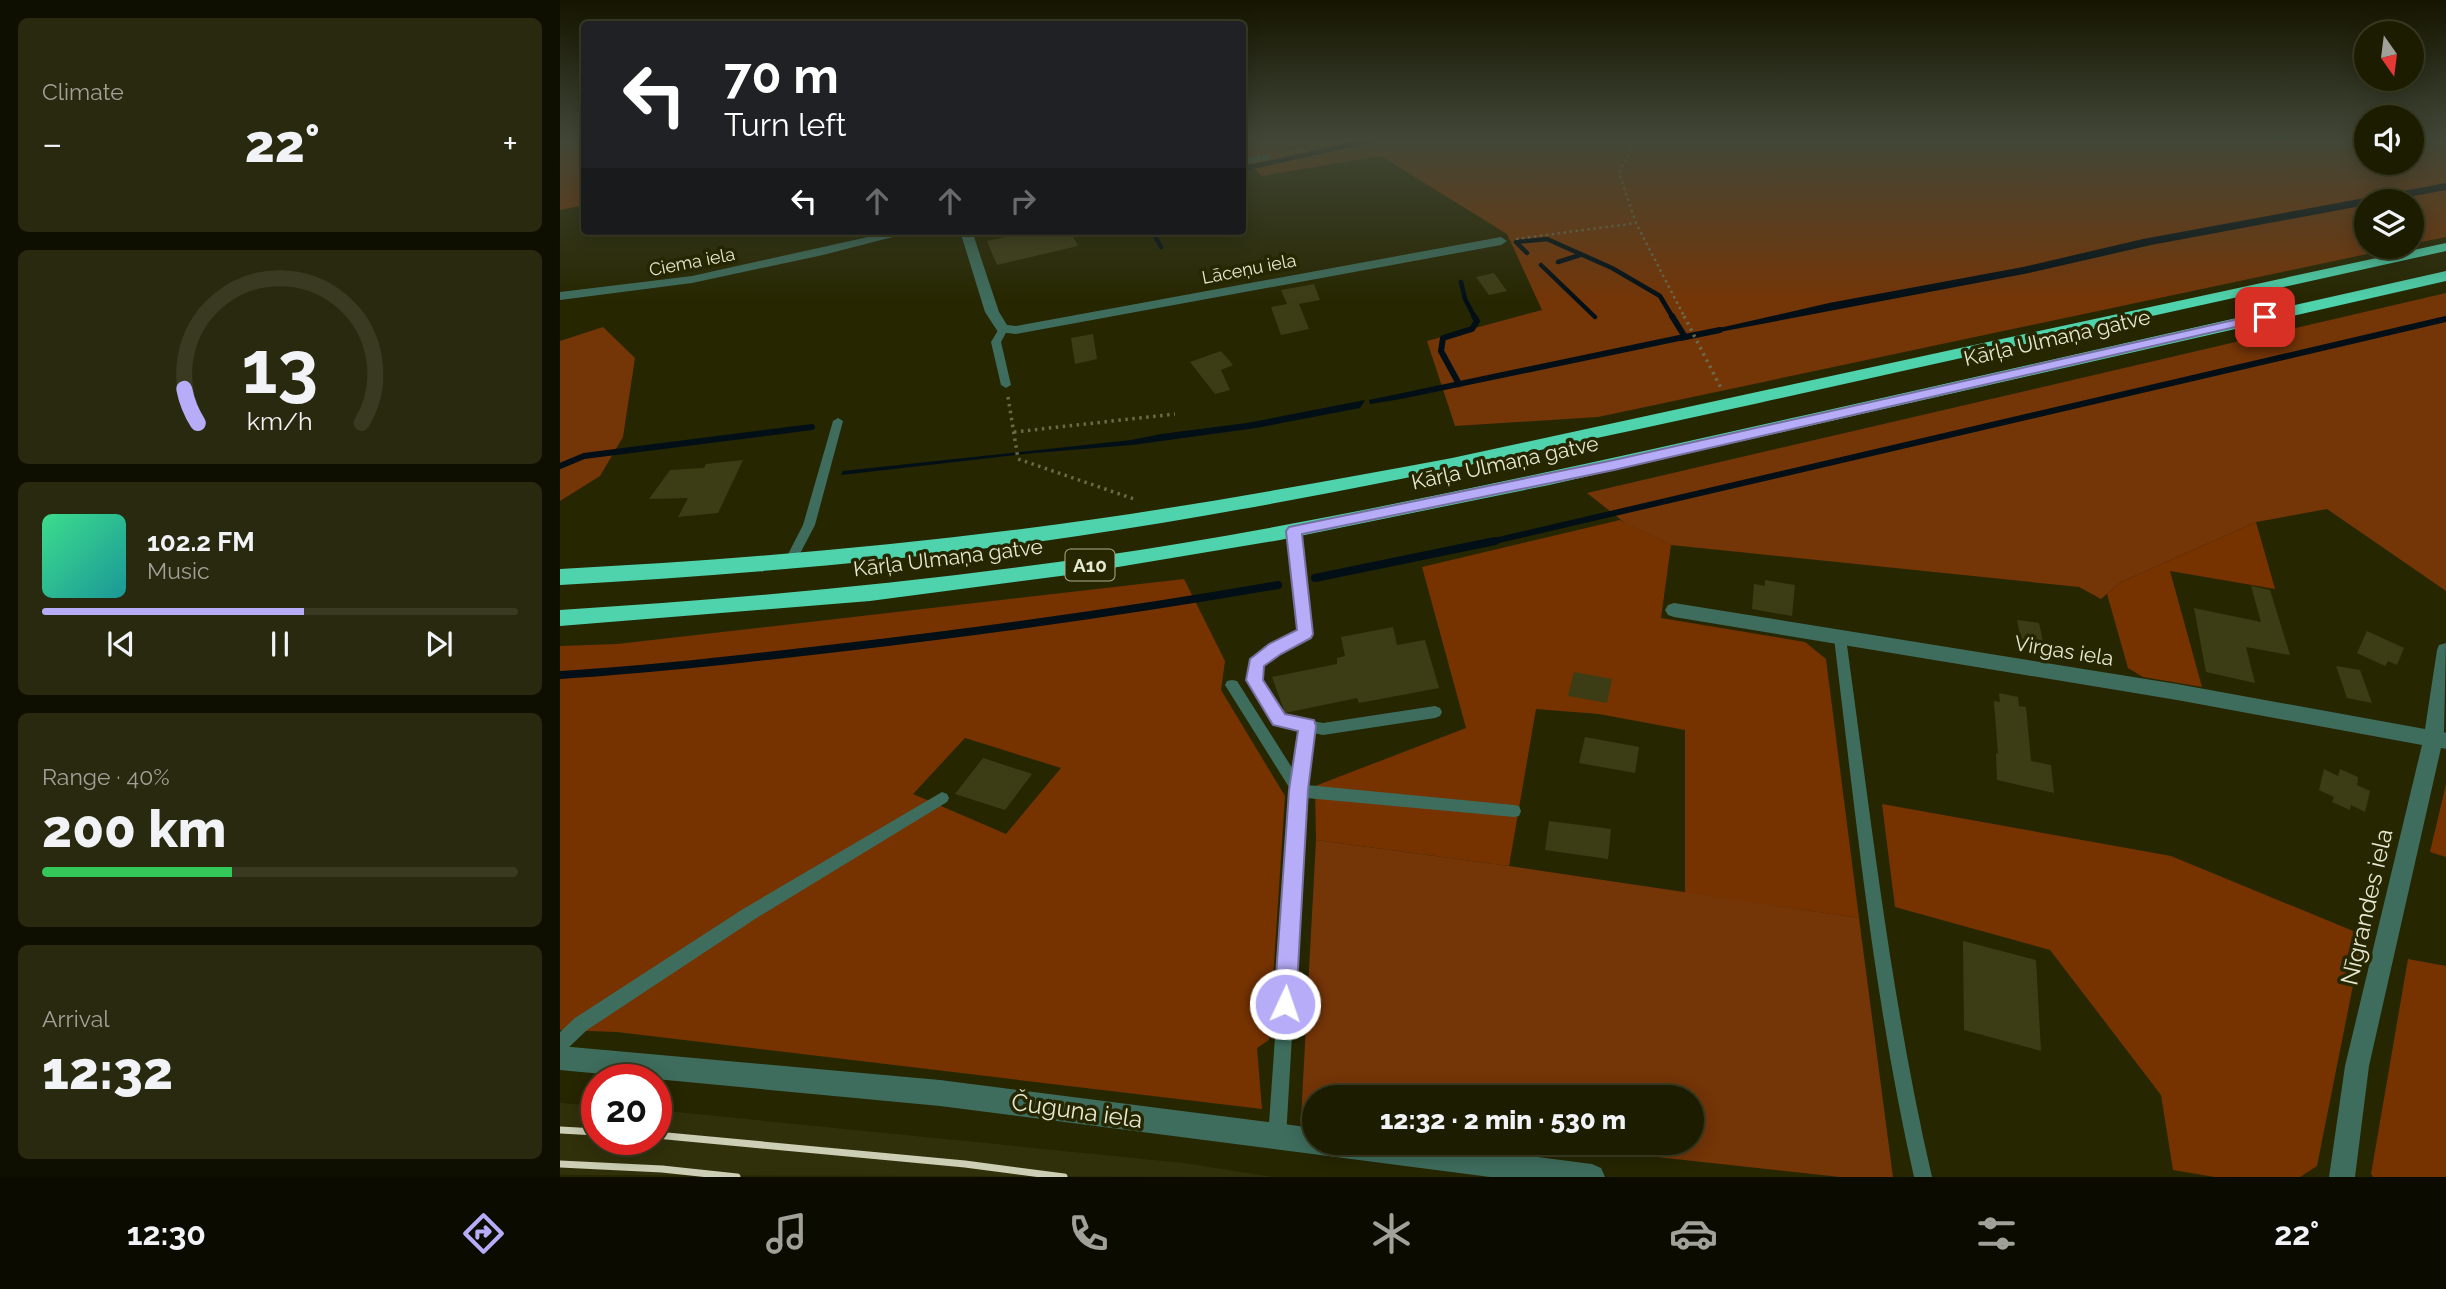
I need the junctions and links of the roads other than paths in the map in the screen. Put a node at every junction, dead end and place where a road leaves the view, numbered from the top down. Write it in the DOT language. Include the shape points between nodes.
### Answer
graph roads {
  1 [pos="892,235"];
  2 [pos="967,235"];
  3 [pos="1501,240"];
  4 [pos="2446,247"];
  5 [pos="2446,276"];
  6 [pos="560,296"];
  7 [pos="1003,329"];
  8 [pos="1006,385"];
  9 [pos="838,421"];
  10 [pos="1294,531"];
  11 [pos="790,562"];
  12 [pos="560,577"];
  13 [pos="1674,610"];
  14 [pos="560,618"];
  15 [pos="1840,638"];
  16 [pos="2446,650"];
  17 [pos="1232,685"];
  18 [pos="1435,712"];
  19 [pos="1307,726"];
  20 [pos="2439,740"];
  21 [pos="1298,790"];
  22 [pos="943,798"];
  23 [pos="1514,811"];
  24 [pos="560,1044"];
  25 [pos="560,1058"];
  26 [pos="1277,1138"];
  27 [pos="1592,1177"];
  28 [pos="1923,1177"];
  29 [pos="2342,1177"];
  1 -- 6 [label="street, Ciema iela" via="705,279"];
  2 -- 7 [label="street" via="992,312"];
  3 -- 7 [label="street, Lāceņu iela" via="1035,327"];
  4 -- 11 [label="highway, Kārļa Ulmaņa gatve / A10" via="1293,495 953,545"];
  5 -- 10 [label="highway, Kārļa Ulmaņa gatve / A10" via="1614,465"];
  7 -- 8 [label="lane" via="996,342"];
  9 -- 11 [label="lane" via="809,525"];
  10 -- 14 [label="highway, Kārļa Ulmaņa gatve / A10" via="932,587"];
  10 -- 19 [label="lane" via="1305,634 1256,663 1254,680 1279,720"];
  11 -- 12 [label="highway, Kārļa Ulmaņa gatve / A10"];
  13 -- 15 [label="street, Virgas iela"];
  15 -- 20 [label="street, Virgas iela" via="2177,691"];
  15 -- 28 [label="lane" via="1877,920 1904,1094"];
  16 -- 20 [label="street, Nīgrandes iela"];
  17 -- 21 [label="lane"];
  18 -- 19 [label="lane" via="1323,729"];
  19 -- 21 [label="lane"];
  20 -- 29 [label="street, Nīgrandes iela" via="2357,1066"];
  21 -- 23 [label="lane"];
  21 -- 26 [label="lane"];
  22 -- 24 [label="lane" via="749,914 581,1024"];
  25 -- 26 [label="street, Čuguna iela" via="940,1093"];
  26 -- 27 [label="street, Čuguna iela"];
}
